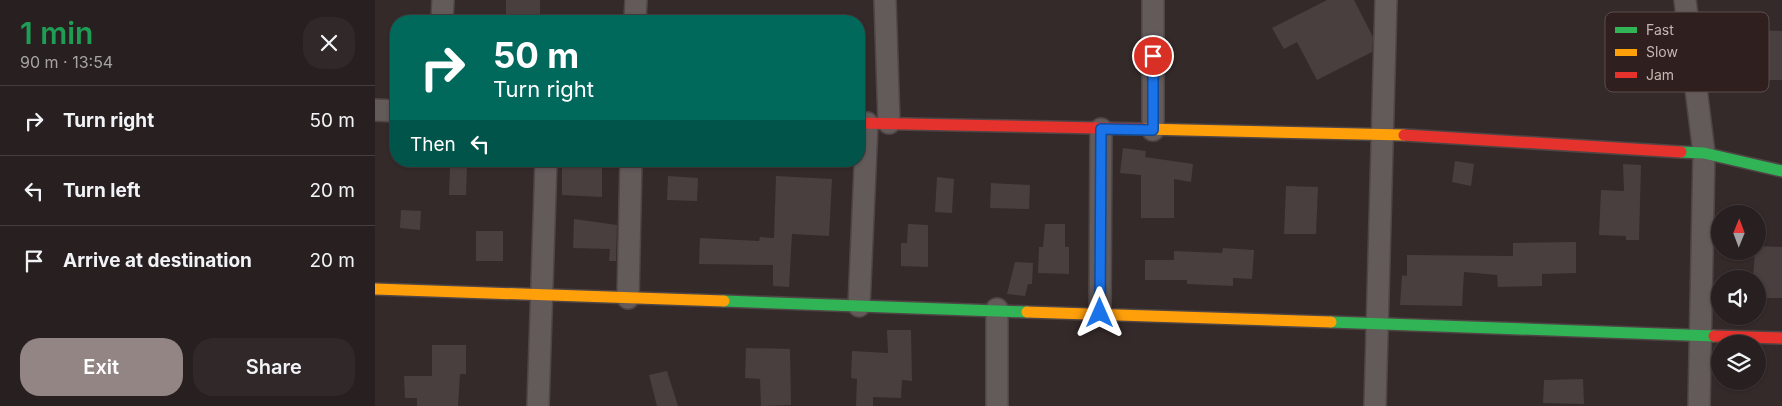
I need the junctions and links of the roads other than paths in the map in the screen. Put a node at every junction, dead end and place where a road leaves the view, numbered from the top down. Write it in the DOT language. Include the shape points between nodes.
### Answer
graph roads {
  1 [pos="443,0"];
  2 [pos="635,0"];
  3 [pos="885,0"];
  4 [pos="1153,0"];
  5 [pos="1386,0"];
  6 [pos="442,15"];
  7 [pos="635,15"];
  8 [pos="1696,92"];
  9 [pos="375,110"];
  10 [pos="390,111"];
  11 [pos="865,123"];
  12 [pos="889,124"];
  13 [pos="1101,129"];
  14 [pos="1153,130"];
  15 [pos="1381,134"];
  16 [pos="1704,153"];
  17 [pos="546,167"];
  18 [pos="631,167"];
  19 [pos="862,167"];
  20 [pos="1782,170"];
  21 [pos="375,289"];
  22 [pos="541,295"];
  23 [pos="628,298"];
  24 [pos="859,306"];
  25 [pos="997,309"];
  26 [pos="1100,313"];
  27 [pos="1376,323"];
  28 [pos="1701,336"];
  29 [pos="1782,338"];
  30 [pos="538,406"];
  31 [pos="997,406"];
  32 [pos="1375,406"];
  33 [pos="1699,406"];
  1 -- 6 [label="street"];
  2 -- 7 [label="street"];
  3 -- 12 [label="street"];
  4 -- 14 [label="street"];
  5 -- 15 [label="street"];
  8 -- 16 [label="street"];
  9 -- 10 [label="street"];
  11 -- 12 [label="street"];
  12 -- 13 [label="street"];
  13 -- 14 [label="street"];
  13 -- 26 [label="street"];
  14 -- 15 [label="street"];
  15 -- 16 [label="street"];
  15 -- 27 [label="street"];
  16 -- 20 [label="street"];
  16 -- 28 [label="street"];
  17 -- 22 [label="street"];
  18 -- 23 [label="street"];
  19 -- 24 [label="street"];
  21 -- 22 [label="street"];
  22 -- 23 [label="street"];
  22 -- 30 [label="street"];
  23 -- 24 [label="street"];
  24 -- 25 [label="street"];
  25 -- 26 [label="street"];
  25 -- 31 [label="street"];
  26 -- 27 [label="street"];
  27 -- 28 [label="street"];
  27 -- 32 [label="street"];
  28 -- 29 [label="street"];
  28 -- 33 [label="street"];
}
